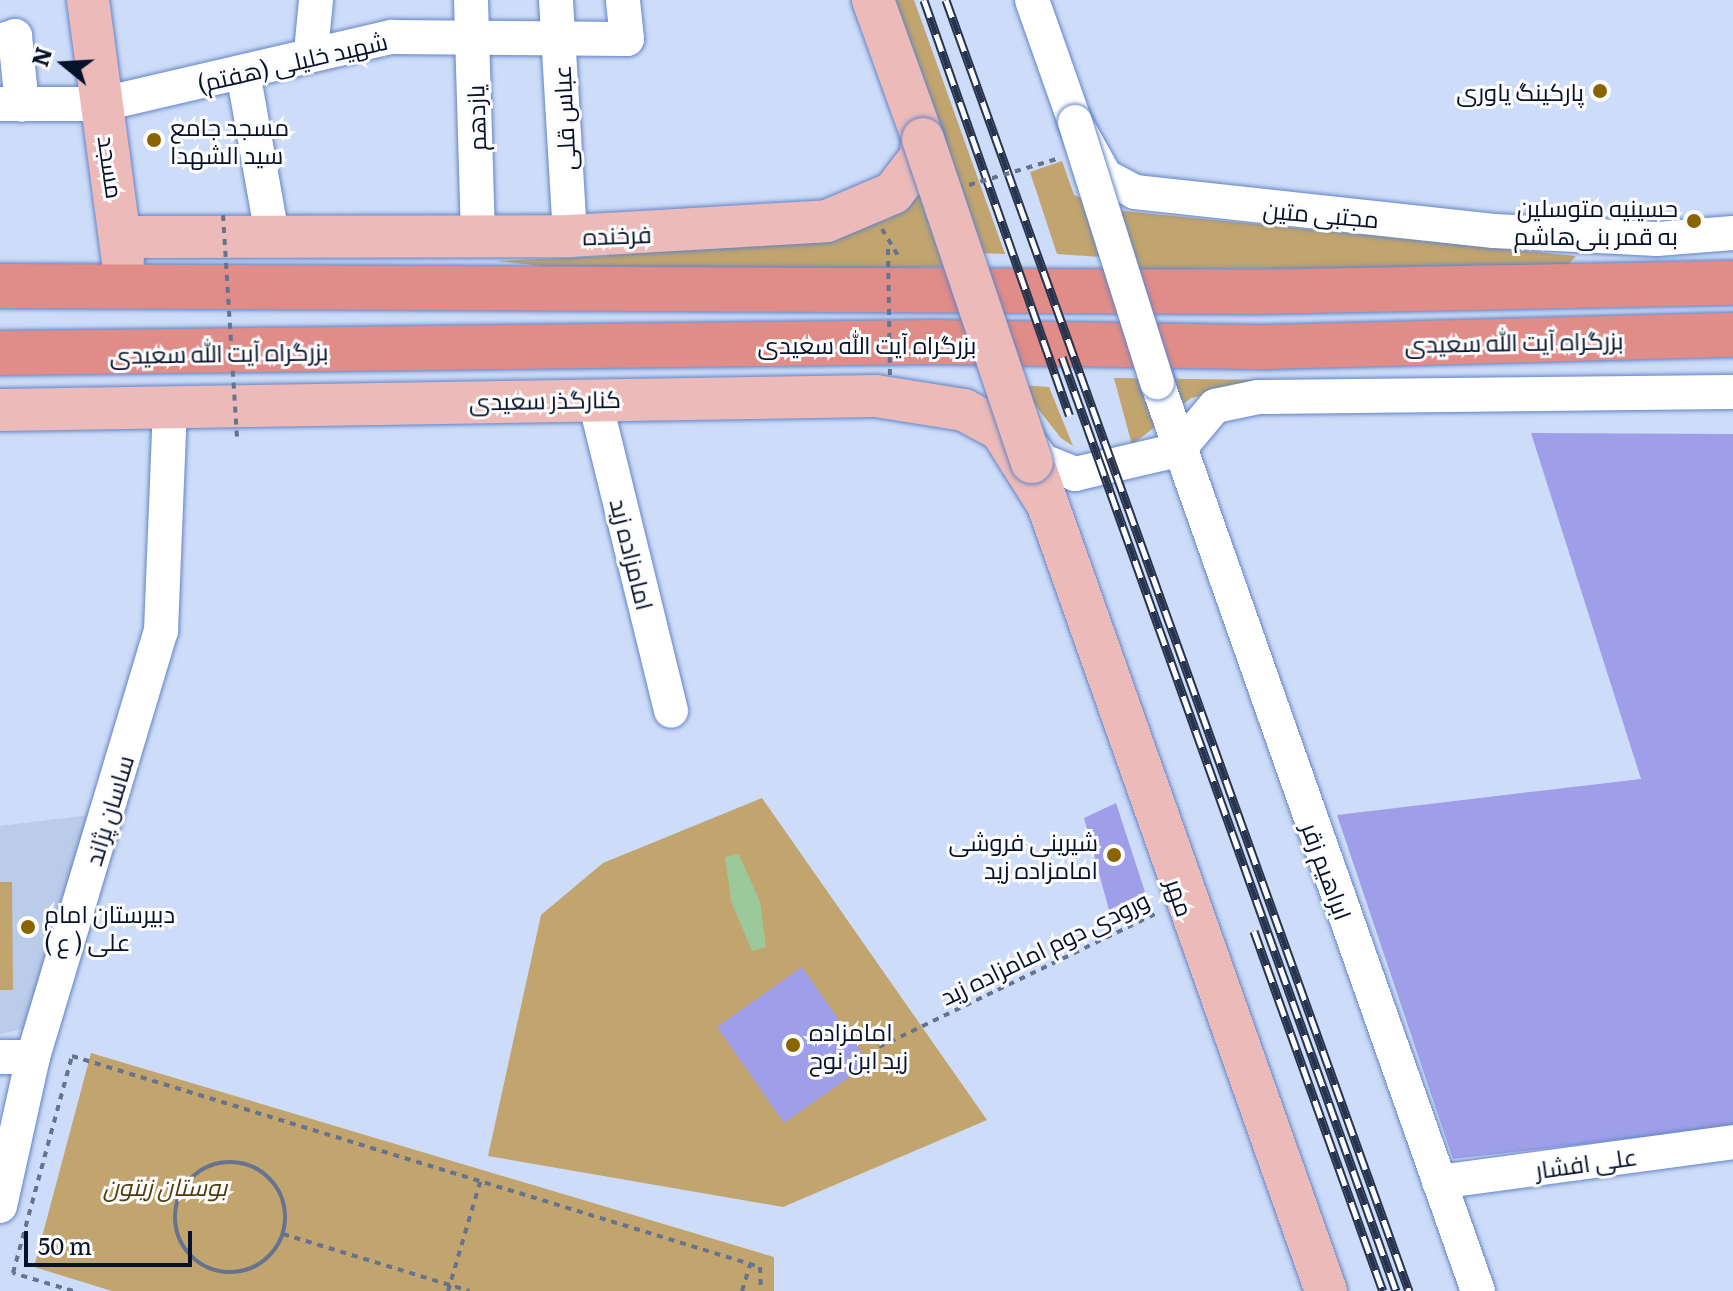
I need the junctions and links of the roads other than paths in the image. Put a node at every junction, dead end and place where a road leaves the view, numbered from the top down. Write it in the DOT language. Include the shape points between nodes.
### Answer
graph roads {
  1 [pos="88,0"];
  2 [pos="316,0"];
  3 [pos="471,0"];
  4 [pos="556,0"];
  5 [pos="623,0"];
  6 [pos="873,0"];
  7 [pos="1032,0"];
  8 [pos="473,36"];
  9 [pos="558,40"];
  10 [pos="0,41"];
  11 [pos="311,52"];
  12 [pos="243,72"];
  13 [pos="103,104"];
  14 [pos="11,105"];
  15 [pos="1075,122"];
  16 [pos="923,139"];
  17 [pos="1733,233"];
  18 [pos="272,235"];
  19 [pos="478,235"];
  20 [pos="570,236"];
  21 [pos="122,237"];
  22 [pos="1733,283"];
  23 [pos="0,286"];
  24 [pos="123,288"];
  25 [pos="1733,335"];
  26 [pos="0,353"];
  27 [pos="906,390"];
  28 [pos="1733,392"];
  29 [pos="594,397"];
  30 [pos="170,407"];
  31 [pos="0,410"];
  32 [pos="1178,450"];
  33 [pos="1045,500"];
  34 [pos="671,711"];
  35 [pos="17,1057"];
  36 [pos="1733,1142"];
  37 [pos="1439,1182"];
  38 [pos="0,1206"];
  39 [pos="1326,1291"];
  40 [pos="1478,1291"];
  1 -- 13 [label="main road, مسجد"];
  2 -- 11 [label="street"];
  3 -- 8 [label="street, یازدهم"];
  4 -- 9 [label="street, عباس قلی"];
  5 -- 9 [label="street, شهید خلیلی (هفتم)" via="627,39"];
  6 -- 16 [label="main road"];
  7 -- 15 [label="street, مجتبی متین"];
  8 -- 9 [label="street, شهید خلیلی (هفتم)"];
  8 -- 11 [label="street, شهید خلیلی (هفتم)" via="391,37"];
  8 -- 19 [label="street, یازدهم"];
  9 -- 20 [label="street, عباس قلی"];
  10 -- 14 [label="street" via="15,36"];
  11 -- 12 [label="street, شهید خلیلی (هفتم)"];
  12 -- 13 [label="street, شهید خلیلی (هفتم)"];
  12 -- 18 [label="street" via="273,205"];
  13 -- 14 [label="street, شهید خلیلی (هفتم)"];
  13 -- 21 [label="main road, مسجد"];
  15 -- 17 [label="street, مجتبی متین" via="1105,176 1154,196 1494,231 1657,239"];
  15 -- 32 [label="street, ابراهیم زقر, bridge"];
  16 -- 20 [label="main road, فرخنده" via="910,175 893,193 827,221"];
  16 -- 33 [label="main road, bridge"];
  18 -- 19 [label="main road, فرخنده"];
  18 -- 21 [label="main road, فرخنده"];
  19 -- 20 [label="main road, فرخنده"];
  21 -- 24 [label="main road, مسجد"];
  22 -- 24 [label="highway" via="1255,292 499,283"];
  23 -- 24 [label="highway"];
  25 -- 26 [label="highway, بزرگراه آیت الله سعیدی" via="1268,347 934,342"];
  27 -- 29 [label="main road, کنارگذر سعیدی"];
  27 -- 32 [label="street" via="991,400 1058,472"];
  27 -- 33 [label="main road, کنارگذر سعیدی" via="964,410 1001,430"];
  28 -- 32 [label="street" via="1258,397 1215,406"];
  29 -- 30 [label="main road, کنارگذر سعیدی"];
  29 -- 34 [label="street, امامزاده زید"];
  30 -- 31 [label="main road, کنارگذر سعیدی"];
  30 -- 35 [label="street, ساسان پژاند" via="161,631"];
  32 -- 37 [label="street, ابراهیم زقر"];
  33 -- 39 [label="main road, مهر" via="1182,901"];
  35 -- 38 [label="street, ساسان پژاند"];
  36 -- 37 [label="street, علی افشار"];
  37 -- 40 [label="street, ابراهیم زقر"];
}
